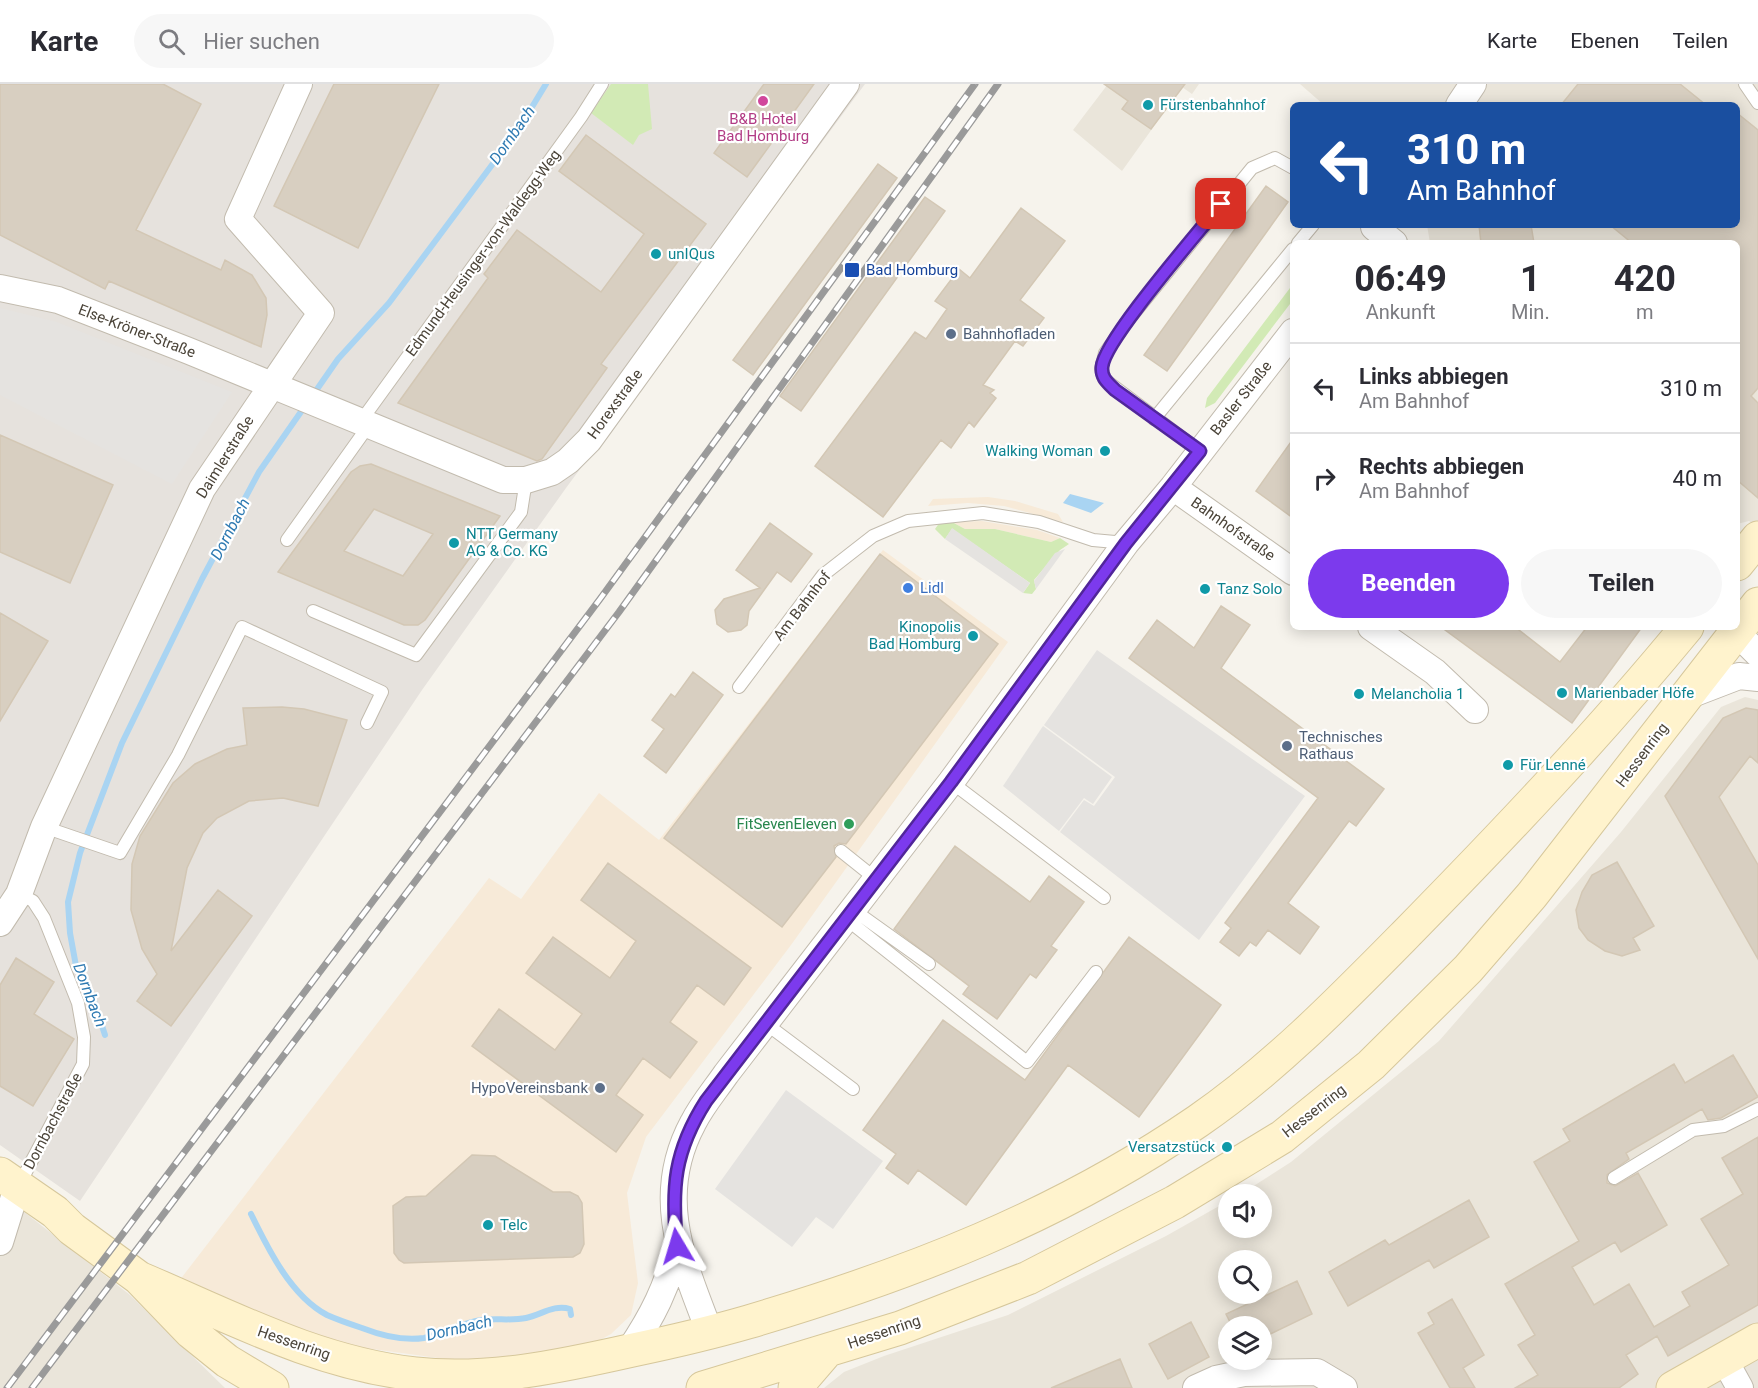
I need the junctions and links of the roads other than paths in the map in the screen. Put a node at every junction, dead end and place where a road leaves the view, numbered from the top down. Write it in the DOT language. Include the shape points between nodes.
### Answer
graph roads {
  1 [pos="299,84"];
  2 [pos="602,84"];
  3 [pos="846,84"];
  4 [pos="1473,84"];
  5 [pos="1745,84"];
  6 [pos="1462,102"];
  7 [pos="1758,104"];
  8 [pos="1290,166"];
  9 [pos="1310,228"];
  10 [pos="1371,230"];
  11 [pos="1300,240"];
  12 [pos="1389,240"];
  13 [pos="1290,253"];
  14 [pos="0,288"];
  15 [pos="1290,335"];
  16 [pos="271,385"];
  17 [pos="1154,419"];
  18 [pos="365,423"];
  19 [pos="1193,446"];
  20 [pos="526,480"];
  21 [pos="1173,487"];
  22 [pos="1758,538"];
  23 [pos="287,540"];
  24 [pos="1740,541"];
  25 [pos="1126,543"];
  26 [pos="1740,560"];
  27 [pos="1290,570"];
  28 [pos="313,610"];
  29 [pos="1375,630"];
  30 [pos="1682,630"];
  31 [pos="1740,630"];
  32 [pos="1665,640"];
  33 [pos="1758,678"];
  34 [pos="739,687"];
  35 [pos="1687,696"];
  36 [pos="1475,710"];
  37 [pos="367,723"];
  38 [pos="951,782"];
  39 [pos="44,827"];
  40 [pos="841,851"];
  41 [pos="876,879"];
  42 [pos="20,894"];
  43 [pos="1104,898"];
  44 [pos="848,914"];
  45 [pos="0,923"];
  46 [pos="929,964"];
  47 [pos="1096,972"];
  48 [pos="765,1023"];
  49 [pos="853,1089"];
  50 [pos="1758,1109"];
  51 [pos="1614,1178"];
  52 [pos="8,1186"];
  53 [pos="1088,1189"];
  54 [pos="1117,1233"];
  55 [pos="0,1242"];
  56 [pos="677,1246"];
  57 [pos="139,1278"];
  58 [pos="710,1333"];
  59 [pos="1758,1340"];
  60 [pos="629,1351"];
  61 [pos="825,1353"];
  62 [pos="1724,1359"];
  63 [pos="715,1386"];
  64 [pos="272,1388"];
  65 [pos="795,1388"];
  66 [pos="1196,1388"];
  67 [pos="1344,1388"];
  68 [pos="1673,1388"];
  69 [pos="1740,1388"];
  1 -- 16 [label="street, Daimlerstraße" via="238,219 321,313"];
  2 -- 18 [label="lane, Edmund-Heusinger-von-Waldegg-Weg"];
  3 -- 20 [label="street, Horexstraße" via="589,440 560,467"];
  4 -- 6 [label="street"];
  5 -- 7 [label="lane"];
  8 -- 17 [label="lane" via="1275,158 1246,173 1105,353 1101,369 1104,379"];
  9 -- 11 [label="lane"];
  10 -- 12 [label="street"];
  13 -- 17 [label="lane"];
  14 -- 16 [label="street, Else-Kröner-Straße" via="58,300"];
  15 -- 19 [label="street, Basler Straße"];
  16 -- 18 [label="street, Horexstraße"];
  16 -- 39 [label="street, Daimlerstraße" via="202,489"];
  17 -- 19 [label="lane"];
  18 -- 20 [label="street, Horexstraße" via="472,470 504,480"];
  18 -- 23 [label="lane, Edmund-Heusinger-von-Waldegg-Weg"];
  19 -- 21 [label="street, Basler Straße"];
  20 -- 28 [label="lane" via="521,512 416,656"];
  21 -- 25 [label="street, Basler Straße"];
  21 -- 27 [label="street, Bahnhofstraße"];
  22 -- 24 [label="street"];
  22 -- 26 [label="street"];
  25 -- 34 [label="lane, Am Bahnhof" via="1093,540 1039,522 983,513 908,521 873,536 823,575"];
  25 -- 38 [label="street, Basler Straße"];
  29 -- 36 [label="street" via="1435,672"];
  30 -- 32 [label="street, Hessenring"];
  31 -- 35 [label="street, Hessenring"];
  32 -- 53 [label="street, Hessenring" via="1586,747 1337,1002 1209,1113"];
  33 -- 35 [label="street" via="1740,676"];
  35 -- 54 [label="street, Hessenring" via="1532,896 1411,1028 1346,1087 1282,1137"];
  37 -- 39 [label="lane" via="382,692 242,627 177,755 120,853"];
  38 -- 41 [label="street, Basler Straße"];
  38 -- 43 [label="lane"];
  39 -- 42 [label="street, Daimlerstraße"];
  40 -- 41 [label="lane"];
  41 -- 44 [label="street, Basler Straße"];
  42 -- 45 [label="street, Daimlerstraße"];
  42 -- 52 [label="lane, Dornbachstraße" via="33,901 44,918 78,1004 84,1036 83,1064"];
  44 -- 46 [label="lane"];
  44 -- 47 [label="lane" via="1027,1062"];
  44 -- 48 [label="street, Basler Straße"];
  48 -- 49 [label="lane"];
  48 -- 56 [label="street, Basler Straße" via="706,1101 688,1135 677,1170 673,1204"];
  50 -- 51 [label="lane" via="1724,1126 1693,1130"];
  52 -- 55 [label="street"];
  52 -- 57 [label="street" via="49,1219 72,1229"];
  53 -- 54 [label="street" via="1091,1209"];
  53 -- 58 [label="street, Hessenring" via="910,1270"];
  54 -- 61 [label="street, Hessenring" via="973,1301"];
  56 -- 58 [label="street, Basler Straße"];
  56 -- 60 [label="street" via="670,1277 655,1312"];
  57 -- 60 [label="street, Hessenring" via="285,1342 414,1374 494,1374"];
  57 -- 64 [label="street" via="226,1361"];
  58 -- 60 [label="street, Hessenring"];
  58 -- 63 [label="street"];
  59 -- 62 [label="street"];
  61 -- 63 [label="street, Hessenring"];
  61 -- 65 [label="street"];
  62 -- 68 [label="street"];
  62 -- 69 [label="street"];
  66 -- 67 [label="street" via="1244,1373 1317,1372"];
}
